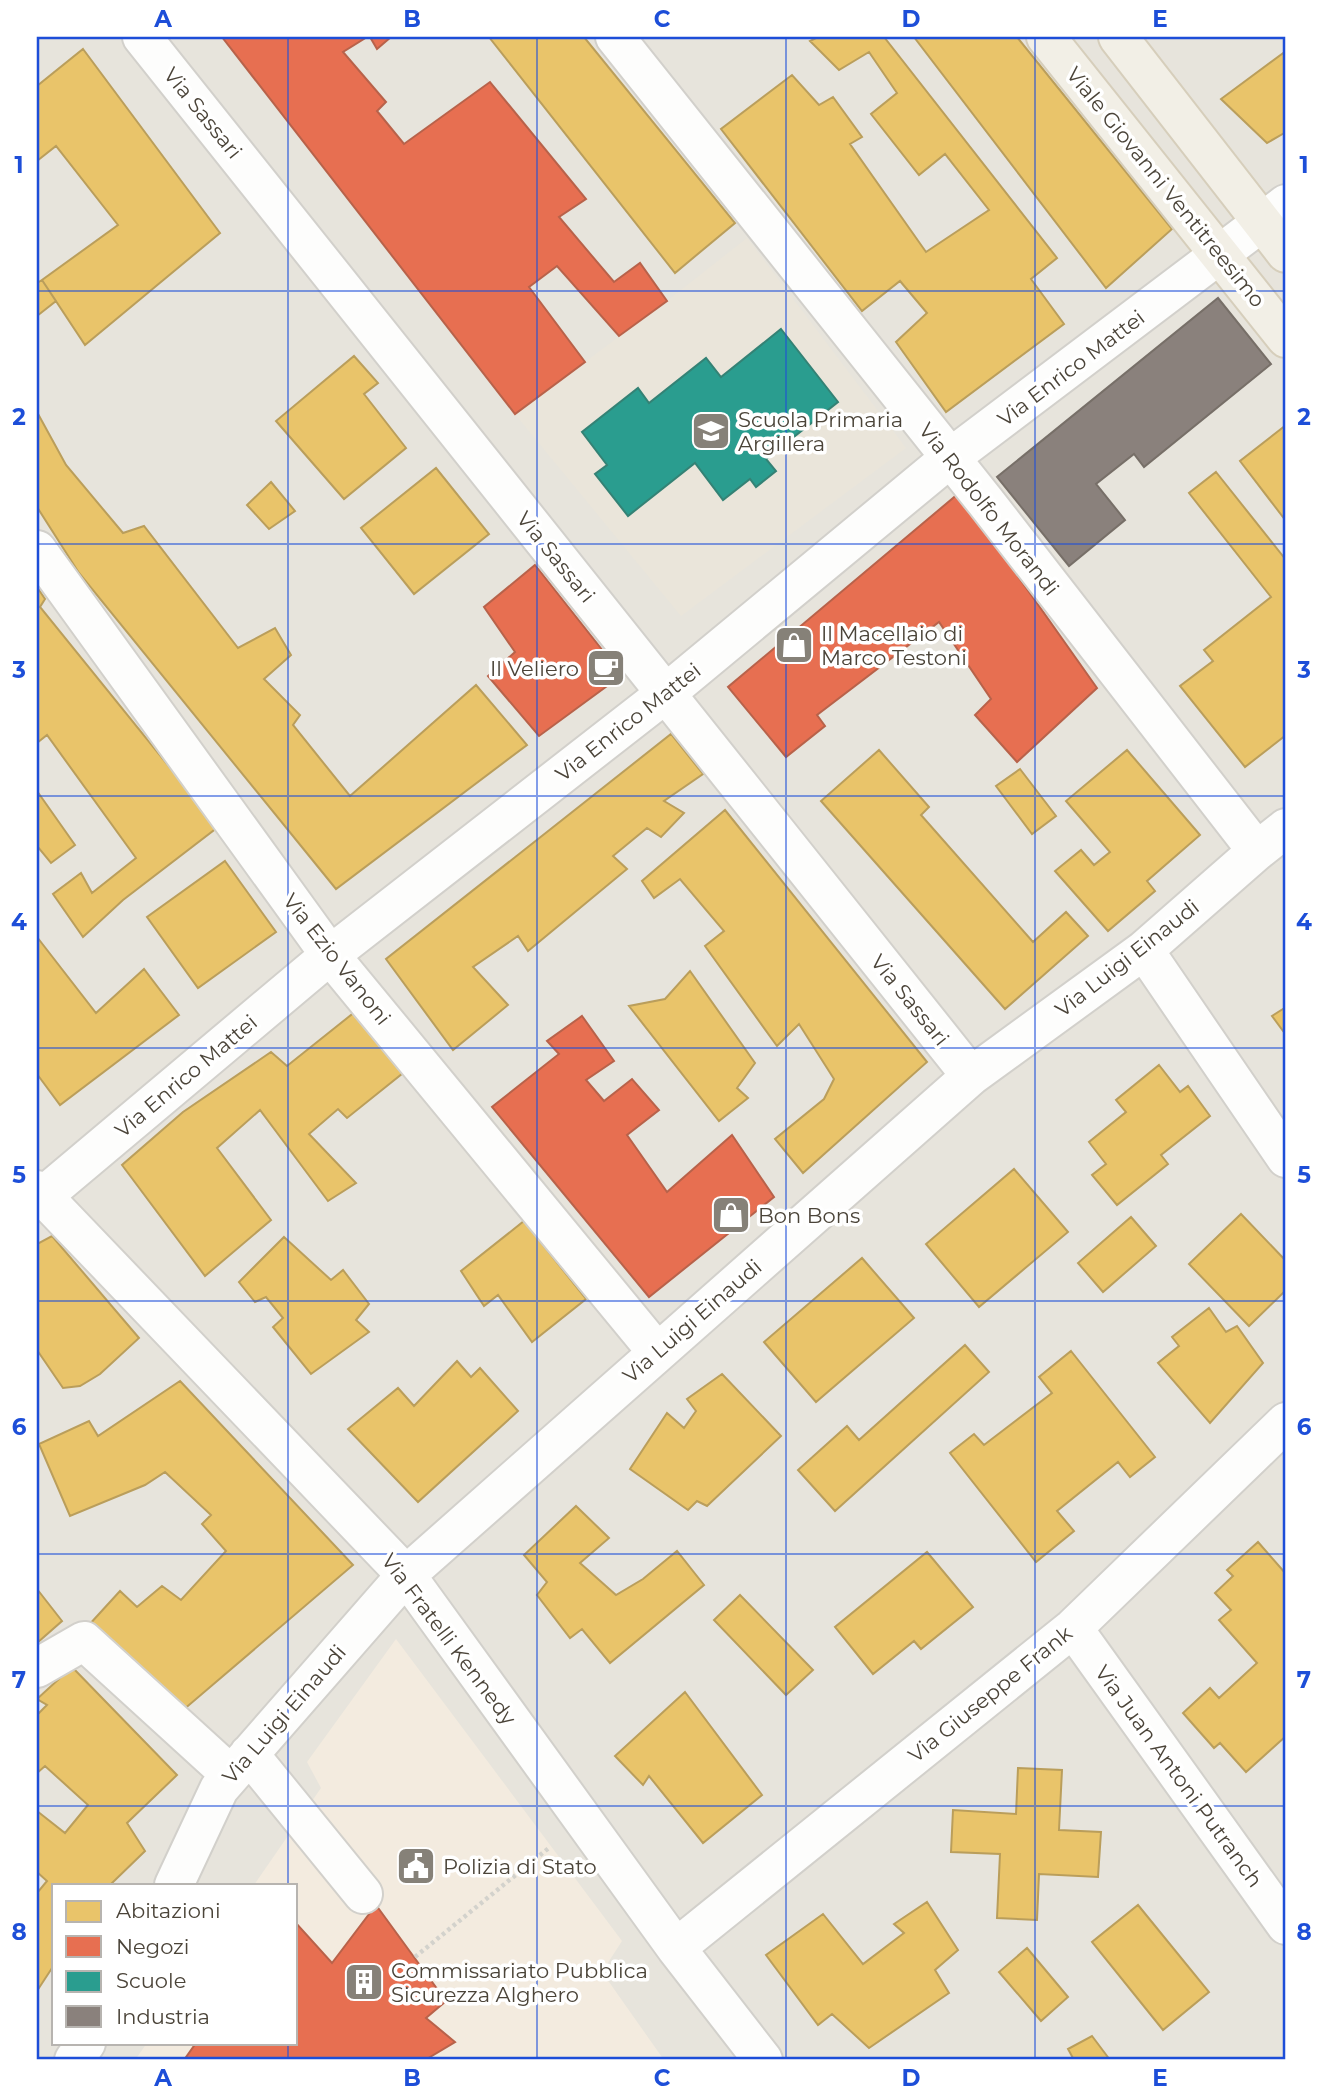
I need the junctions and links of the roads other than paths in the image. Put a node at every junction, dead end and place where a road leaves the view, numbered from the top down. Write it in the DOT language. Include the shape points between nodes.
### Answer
graph roads {
  1 [pos="142,37"];
  2 [pos="615,37"];
  3 [pos="1046,37"];
  4 [pos="1118,37"];
  5 [pos="1274,213"];
  6 [pos="1286,253"];
  7 [pos="1221,254"];
  8 [pos="1286,338"];
  9 [pos="950,458"];
  10 [pos="37,550"];
  11 [pos="665,694"];
  12 [pos="1272,839"];
  13 [pos="1144,950"];
  14 [pos="330,955"];
  15 [pos="971,1076"];
  16 [pos="1286,1157"];
  17 [pos="39,1193"];
  18 [pos="657,1352"];
  19 [pos="1286,1422"];
  20 [pos="406,1575"];
  21 [pos="1073,1628"];
  22 [pos="37,1668"];
  23 [pos="240,1765"];
  24 [pos="174,1884"];
  25 [pos="363,1894"];
  26 [pos="1286,1925"];
  27 [pos="676,1948"];
  28 [pos="85,2044"];
  29 [pos="74,2060"];
  30 [pos="763,2060"];
  1 -- 11 [label="street, Via Sassari"];
  2 -- 9 [label="street, Via Rodolfo Morandi"];
  3 -- 7 [label="main road, Viale Giovanni Ventitreesimo"];
  4 -- 5 [label="main road"];
  5 -- 6 [label="main road"];
  5 -- 7 [label="street, Via Enrico Mattei"];
  7 -- 8 [label="main road, Viale Giovanni Ventitreesimo"];
  7 -- 9 [label="street, Via Enrico Mattei"];
  9 -- 11 [label="street, Via Enrico Mattei"];
  9 -- 12 [label="street, Via Rodolfo Morandi"];
  10 -- 14 [label="street, Via Ezio Vanoni"];
  11 -- 14 [label="street, Via Enrico Mattei"];
  11 -- 15 [label="street, Via Sassari"];
  12 -- 13 [label="street, Via Luigi Einaudi"];
  13 -- 15 [label="street, Via Luigi Einaudi"];
  13 -- 16 [label="street"];
  14 -- 17 [label="street, Via Enrico Mattei"];
  14 -- 18 [label="street, Via Ezio Vanoni"];
  15 -- 18 [label="street, Via Luigi Einaudi"];
  17 -- 20 [label="street, Via Fratelli Kennedy"];
  18 -- 20 [label="street, Via Luigi Einaudi"];
  19 -- 21 [label="street, Via Giuseppe Frank"];
  20 -- 23 [label="street, Via Luigi Einaudi"];
  20 -- 27 [label="street, Via Fratelli Kennedy"];
  21 -- 26 [label="street, Via Juan Antoni Putranch"];
  21 -- 27 [label="street, Via Giuseppe Frank"];
  22 -- 23 [label="street" via="84,1641"];
  23 -- 24 [label="street, Via Luigi Einaudi" via="219,1789"];
  23 -- 25 [label="street"];
  27 -- 30 [label="street, Via Fratelli Kennedy"];
  28 -- 29 [label="street"];
}
